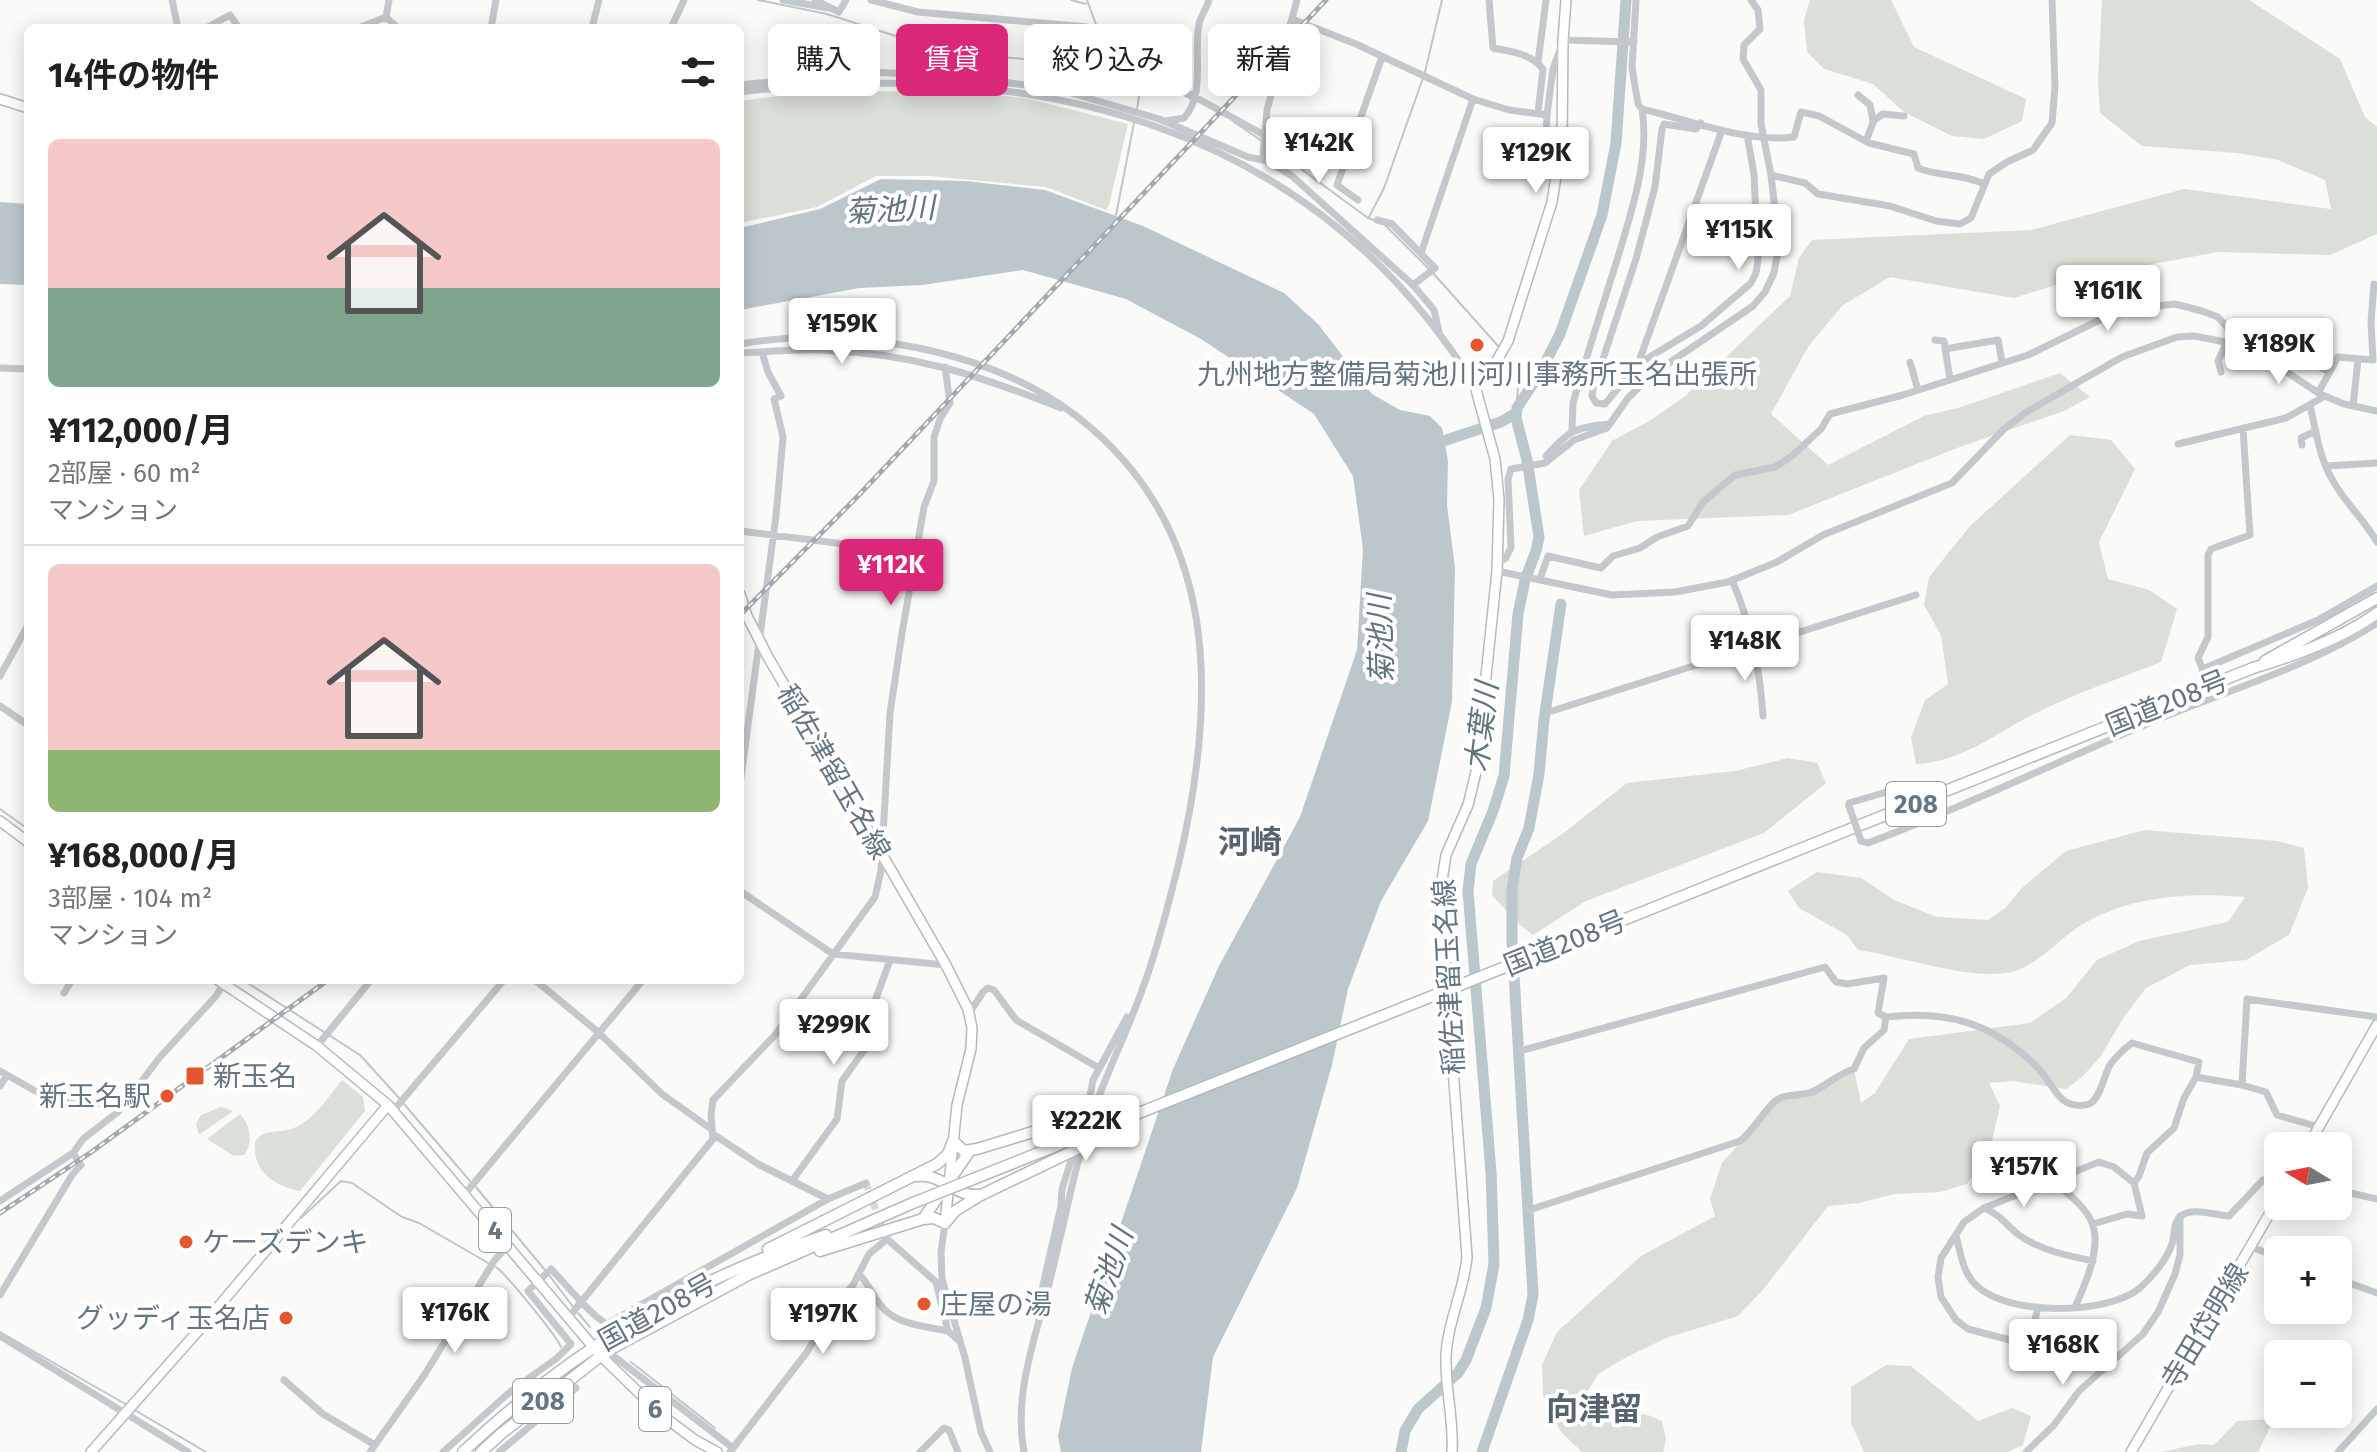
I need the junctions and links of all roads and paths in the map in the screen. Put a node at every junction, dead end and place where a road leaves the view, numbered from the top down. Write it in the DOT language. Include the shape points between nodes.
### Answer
graph roads {
  1 [pos="172,0"];
  2 [pos="389,0"];
  3 [pos="496,0"];
  4 [pos="599,0"];
  5 [pos="684,0"];
  6 [pos="783,0"];
  7 [pos="815,0"];
  8 [pos="846,0"];
  9 [pos="871,0"];
  10 [pos="1209,0"];
  11 [pos="1297,0"];
  12 [pos="1489,0"];
  13 [pos="1546,0"];
  14 [pos="1566,0"];
  15 [pos="1636,0"];
  16 [pos="1751,0"];
  17 [pos="2052,0"];
  18 [pos="828,8"];
  19 [pos="386,17"];
  20 [pos="1292,19"];
  21 [pos="177,24"];
  22 [pos="213,24"];
  23 [pos="236,24"];
  24 [pos="368,24"];
  25 [pos="394,24"];
  26 [pos="492,24"];
  27 [pos="593,24"];
  28 [pos="673,24"];
  29 [pos="1566,41"];
  30 [pos="1632,42"];
  31 [pos="1382,57"];
  32 [pos="1538,62"];
  33 [pos="744,85"];
  34 [pos="744,92"];
  35 [pos="1858,95"];
  36 [pos="1196,97"];
  37 [pos="0,99"];
  38 [pos="1473,99"];
  39 [pos="24,107"];
  40 [pos="1642,109"];
  41 [pos="1538,113"];
  42 [pos="1547,115"];
  43 [pos="1904,116"];
  44 [pos="1163,121"];
  45 [pos="1873,121"];
  46 [pos="1701,123"];
  47 [pos="1722,130"];
  48 [pos="1747,135"];
  49 [pos="1763,135"];
  50 [pos="1264,140"];
  51 [pos="1866,141"];
  52 [pos="1263,159"];
  53 [pos="1558,171"];
  54 [pos="1771,175"];
  55 [pos="1292,176"];
  56 [pos="1984,184"];
  57 [pos="1358,200"];
  58 [pos="1313,208"];
  59 [pos="1377,220"];
  60 [pos="1421,253"];
  61 [pos="2374,284"];
  62 [pos="1413,285"];
  63 [pos="2374,320"];
  64 [pos="1439,332"];
  65 [pos="1935,340"];
  66 [pos="2227,342"];
  67 [pos="744,344"];
  68 [pos="2245,348"];
  69 [pos="1945,349"];
  70 [pos="762,352"];
  71 [pos="744,353"];
  72 [pos="2358,359"];
  73 [pos="1910,362"];
  74 [pos="2002,362"];
  75 [pos="1638,364"];
  76 [pos="2318,366"];
  77 [pos="945,367"];
  78 [pos="0,368"];
  79 [pos="24,369"];
  80 [pos="2221,372"];
  81 [pos="2330,372"];
  82 [pos="1650,376"];
  83 [pos="1950,380"];
  84 [pos="1475,386"];
  85 [pos="1918,390"];
  86 [pos="2322,395"];
  87 [pos="2310,406"];
  88 [pos="2353,406"];
  89 [pos="2377,411"];
  90 [pos="1072,413"];
  91 [pos="1612,424"];
  92 [pos="2243,429"];
  93 [pos="1572,430"];
  94 [pos="2316,431"];
  95 [pos="2178,444"];
  96 [pos="2302,445"];
  97 [pos="2377,463"];
  98 [pos="1541,464"];
  99 [pos="2326,466"];
  100 [pos="744,531"];
  101 [pos="774,534"];
  102 [pos="2377,542"];
  103 [pos="916,553"];
  104 [pos="1497,567"];
  105 [pos="1540,579"];
  106 [pos="1732,580"];
  107 [pos="2377,586"];
  108 [pos="1916,595"];
  109 [pos="2377,598"];
  110 [pos="744,604"];
  111 [pos="2377,613"];
  112 [pos="2377,623"];
  113 [pos="24,632"];
  114 [pos="759,640"];
  115 [pos="1755,647"];
  116 [pos="2253,668"];
  117 [pos="2203,670"];
  118 [pos="0,676"];
  119 [pos="2209,692"];
  120 [pos="0,706"];
  121 [pos="1552,711"];
  122 [pos="1763,716"];
  123 [pos="24,722"];
  124 [pos="744,754"];
  125 [pos="1917,804"];
  126 [pos="0,821"];
  127 [pos="24,839"];
  128 [pos="881,853"];
  129 [pos="744,894"];
  130 [pos="833,954"];
  131 [pos="890,960"];
  132 [pos="946,965"];
  133 [pos="70,984"];
  134 [pos="221,984"];
  135 [pos="227,984"];
  136 [pos="368,984"];
  137 [pos="501,984"];
  138 [pos="540,984"];
  139 [pos="640,984"];
  140 [pos="64,993"];
  141 [pos="1139,999"];
  142 [pos="968,1009"];
  143 [pos="1886,1017"];
  144 [pos="2377,1017"];
  145 [pos="2377,1025"];
  146 [pos="598,1032"];
  147 [pos="317,1046"];
  148 [pos="1520,1051"];
  149 [pos="1099,1068"];
  150 [pos="4,1073"];
  151 [pos="2196,1077"];
  152 [pos="2242,1085"];
  153 [pos="0,1086"];
  154 [pos="1171,1102"];
  155 [pos="396,1105"];
  156 [pos="118,1112"];
  157 [pos="1135,1115"];
  158 [pos="2319,1127"];
  159 [pos="711,1129"];
  160 [pos="2316,1132"];
  161 [pos="713,1139"];
  162 [pos="953,1141"];
  163 [pos="973,1151"];
  164 [pos="73,1153"];
  165 [pos="911,1177"];
  166 [pos="2264,1180"];
  167 [pos="792,1181"];
  168 [pos="2054,1182"];
  169 [pos="866,1183"];
  170 [pos="2134,1183"];
  171 [pos="948,1184"];
  172 [pos="2352,1193"];
  173 [pos="464,1195"];
  174 [pos="981,1195"];
  175 [pos="828,1199"];
  176 [pos="2377,1199"];
  177 [pos="0,1201"];
  178 [pos="1984,1208"];
  179 [pos="1529,1210"];
  180 [pos="2180,1216"];
  181 [pos="877,1219"];
  182 [pos="923,1219"];
  183 [pos="2266,1220"];
  184 [pos="945,1223"];
  185 [pos="2093,1224"];
  186 [pos="1956,1236"];
  187 [pos="508,1245"];
  188 [pos="2251,1247"];
  189 [pos="2264,1252"];
  190 [pos="2093,1261"];
  191 [pos="859,1274"];
  192 [pos="710,1280"];
  193 [pos="538,1281"];
  194 [pos="2352,1284"];
  195 [pos="728,1288"];
  196 [pos="2377,1293"];
  197 [pos="0,1295"];
  198 [pos="582,1300"];
  199 [pos="2038,1307"];
  200 [pos="2075,1307"];
  201 [pos="569,1317"];
  202 [pos="1038,1328"];
  203 [pos="948,1331"];
  204 [pos="0,1336"];
  205 [pos="958,1340"];
  206 [pos="2061,1344"];
  207 [pos="593,1345"];
  208 [pos="2029,1345"];
  209 [pos="604,1354"];
  210 [pos="284,1380"];
  211 [pos="576,1388"];
  212 [pos="2377,1409"];
  213 [pos="123,1415"];
  214 [pos="372,1448"];
  215 [pos="732,1450"];
  216 [pos="91,1452"];
  217 [pos="188,1452"];
  218 [pos="443,1452"];
  219 [pos="463,1452"];
  220 [pos="481,1452"];
  221 [pos="499,1452"];
  222 [pos="717,1452"];
  223 [pos="920,1452"];
  224 [pos="958,1452"];
  225 [pos="990,1452"];
  226 [pos="1024,1452"];
  227 [pos="1452,1452"];
  228 [pos="2026,1452"];
  229 [pos="2131,1452"];
  230 [pos="2338,1452"];
  1 -- 21 [label="street"];
  2 -- 19 [label="street"];
  3 -- 26 [label="street"];
  4 -- 27 [label="street"];
  5 -- 28 [label="street"];
  6 -- 18 [label="street"];
  7 -- 18 [label="street"];
  8 -- 18 [label="street" via="839,12"];
  9 -- 36 [label="street" via="918,12 1087,27 1104,62 1137,65"];
  10 -- 36 [label="street" via="1198,26"];
  11 -- 20 [label="street"];
  12 -- 32 [label="street" via="1493,48"];
  13 -- 32 [label="street"];
  14 -- 29 [label="main road"];
  15 -- 30 [label="street"];
  16 -- 49 [label="street" via="1760,29 1744,45 1743,59 1761,90"];
  17 -- 56 [label="street" via="2052,123 2033,150 1989,174"];
  19 -- 24 [label="street"];
  19 -- 25 [label="street"];
  20 -- 31 [label="street"];
  20 -- 50 [label="street"];
  22 -- 23 [label="street" via="230,15"];
  29 -- 30 [label="street"];
  29 -- 42 [label="street" via="1553,69"];
  29 -- 53 [label="main road"];
  30 -- 40 [label="street" via="1634,83"];
  31 -- 38 [label="street"];
  31 -- 57 [label="street" via="1337,185"];
  32 -- 41 [label="street" via="1544,74"];
  33 -- 44 [label="street" via="871,72 966,77 1061,90"];
  34 -- 58 [label="street" via="896,83 969,86 1059,99 1128,117 1205,146 1268,177"];
  35 -- 45 [label="street" via="1870,105"];
  36 -- 44 [label="street" via="1184,118"];
  36 -- 50 [label="street"];
  37 -- 39 [label="main road"];
  38 -- 41 [label="street"];
  38 -- 60 [label="street"];
  40 -- 46 [label="street"];
  40 -- 93 [label="street" via="1644,147 1635,190 1573,403"];
  41 -- 42 [label="street"];
  42 -- 53 [label="street" via="1547,146"];
  43 -- 45 [label="street" via="1883,114"];
  44 -- 52 [label="street"];
  45 -- 51 [label="street"];
  46 -- 47 [label="street"];
  46 -- 75 [label="street" via="1696,129 1664,124 1662,129 1655,187 1593,389 1596,403 1605,404"];
  47 -- 48 [label="street"];
  47 -- 75 [label="street"];
  48 -- 49 [label="street"];
  48 -- 75 [label="street" via="1754,174 1756,273 1701,326"];
  49 -- 51 [label="street" via="1794,137 1801,112"];
  49 -- 54 [label="street"];
  50 -- 52 [label="street"];
  51 -- 56 [label="street" via="1914,154 1918,168 1932,174"];
  52 -- 55 [label="street"];
  53 -- 84 [label="main road" via="1514,325 1496,362"];
  54 -- 56 [label="street" via="1805,183 1818,194 1960,224 1971,218"];
  54 -- 82 [label="street" via="1779,245 1765,292 1753,306"];
  55 -- 58 [label="street"];
  55 -- 62 [label="street"];
  58 -- 64 [label="street" via="1395,279"];
  59 -- 60 [label="street" via="1392,224"];
  60 -- 62 [label="street" via="1431,271"];
  61 -- 63 [label="street"];
  62 -- 64 [label="street" via="1434,310"];
  63 -- 72 [label="street" via="2373,360"];
  64 -- 84 [label="street"];
  65 -- 69 [label="street" via="1944,341"];
  66 -- 68 [label="street"];
  66 -- 80 [label="street" via="2218,361"];
  66 -- 106 [label="street" via="2177,337 2122,357 2013,421 1952,483 1837,528"];
  67 -- 90 [label="street" via="843,339 959,358 1024,384"];
  68 -- 74 [label="street" via="2218,317 2175,304 2120,310 2028,355"];
  68 -- 86 [label="street"];
  69 -- 74 [label="street" via="1998,340"];
  69 -- 83 [label="street"];
  70 -- 71 [label="street"];
  70 -- 77 [label="street" via="846,351"];
  70 -- 101 [label="street" via="781,396 774,399 783,437"];
  72 -- 81 [label="street" via="2338,357"];
  72 -- 88 [label="street"];
  73 -- 85 [label="street"];
  74 -- 83 [label="street"];
  75 -- 82 [label="street"];
  76 -- 81 [label="street"];
  77 -- 90 [label="street"];
  77 -- 103 [label="street" via="950,403 934,437 934,481"];
  78 -- 79 [label="street"];
  81 -- 86 [label="street"];
  82 -- 91 [label="street"];
  83 -- 85 [label="street"];
  84 -- 104 [label="main road, 稲佐津留玉名線" via="1495,459"];
  85 -- 105 [label="street" via="1830,414 1821,429 1775,467 1735,475 1703,502 1688,526 1613,556 1601,568 1548,556"];
  86 -- 87 [label="street"];
  86 -- 88 [label="street"];
  87 -- 92 [label="street"];
  87 -- 94 [label="street"];
  88 -- 89 [label="street"];
  90 -- 141 [label="street" via="1126,462 1156,501 1188,583 1201,652 1202,726 1195,786"];
  91 -- 93 [label="street"];
  91 -- 98 [label="street" via="1574,440"];
  92 -- 95 [label="street"];
  92 -- 117 [label="street" via="2250,535 2211,549 2208,555 2208,637 2198,658"];
  93 -- 98 [label="street"];
  94 -- 96 [label="street" via="2301,438"];
  94 -- 99 [label="street"];
  97 -- 99 [label="street"];
  98 -- 104 [label="street" via="1511,469 1510,552"];
  99 -- 102 [label="street"];
  100 -- 101 [label="street"];
  101 -- 103 [label="street"];
  101 -- 114 [label="street"];
  103 -- 128 [label="street" via="890,713"];
  104 -- 105 [label="street"];
  104 -- 227 [label="main road, 稲佐津留玉名線" via="1474,780 1441,873 1467,1257 1447,1340"];
  105 -- 106 [label="street" via="1634,596"];
  106 -- 115 [label="street"];
  107 -- 117 [label="street" via="2318,620"];
  108 -- 115 [label="street"];
  109 -- 116 [label="highway, 国道208号 / 208"];
  110 -- 114 [label="main road, 稲佐津留玉名線"];
  111 -- 116 [label="highway, 国道208号 / 208" via="2299,653"];
  112 -- 119 [label="street" via="2317,654"];
  113 -- 118 [label="street"];
  114 -- 124 [label="street"];
  114 -- 128 [label="main road, 稲佐津留玉名線"];
  115 -- 121 [label="street"];
  115 -- 122 [label="street"];
  116 -- 119 [label="highway, 国道208号 / 208"];
  117 -- 119 [label="street"];
  119 -- 125 [label="highway, 国道208号 / 208"];
  119 -- 125 [label="street, bridge" via="1957,808 1868,843 1861,841 1849,806 1907,786"];
  120 -- 123 [label="street"];
  125 -- 154 [label="highway, 国道208号 / 208, bridge"];
  126 -- 127 [label="main road"];
  128 -- 130 [label="street" via="875,897"];
  128 -- 132 [label="main road, 稲佐津留玉名線"];
  129 -- 130 [label="street"];
  130 -- 131 [label="street"];
  130 -- 159 [label="street" via="775,1035 713,1100"];
  131 -- 132 [label="street"];
  131 -- 167 [label="street" via="871,1012 870,1042 842,1081 837,1119"];
  132 -- 142 [label="main road, 稲佐津留玉名線"];
  133 -- 140 [label="street"];
  134 -- 156 [label="street"];
  135 -- 147 [label="main road"];
  136 -- 147 [label="street"];
  137 -- 155 [label="street"];
  138 -- 146 [label="street"];
  139 -- 146 [label="street"];
  141 -- 149 [label="street"];
  141 -- 202 [label="street" via="1096,1105"];
  142 -- 149 [label="street" via="988,988 994,990 1016,1020"];
  142 -- 162 [label="main road, 稲佐津留玉名線" via="971,1049"];
  143 -- 148 [label="street" via="1878,1013 1884,978 1836,982 1825,967"];
  143 -- 151 [label="street" via="1942,1015 1990,1033 2041,1071 2063,1101 2077,1105 2093,1101 2111,1063 2132,1043 2199,1062"];
  143 -- 179 [label="street" via="1884,1030 1864,1048 1854,1069 1811,1093 1781,1097 1740,1141"];
  144 -- 152 [label="street" via="2247,999"];
  145 -- 158 [label="main road"];
  146 -- 159 [label="street" via="662,1094"];
  146 -- 173 [label="street"];
  147 -- 155 [label="main road"];
  149 -- 202 [label="street" via="1062,1189"];
  150 -- 153 [label="street"];
  150 -- 156 [label="street" via="37,1092 113,1106"];
  151 -- 152 [label="street"];
  151 -- 170 [label="street" via="2174,1128 2147,1153"];
  152 -- 158 [label="street" via="2266,1092 2277,1115"];
  154 -- 157 [label="highway, 国道208号 / 208, bridge"];
  154 -- 174 [label="highway, bridge"];
  155 -- 173 [label="main road, 4"];
  155 -- 213 [label="main road"];
  156 -- 164 [label="street"];
  157 -- 163 [label="highway, bridge" via="1130,1106 1121,1105"];
  157 -- 181 [label="highway, 国道208号 / 208, bridge"];
  158 -- 160 [label="main road"];
  159 -- 161 [label="street"];
  161 -- 167 [label="street" via="716,1136"];
  161 -- 198 [label="street"];
  162 -- 163 [label="highway"];
  162 -- 165 [label="highway" via="937,1164"];
  162 -- 171 [label="main road, 稲佐津留玉名線"];
  163 -- 171 [label="highway"];
  164 -- 177 [label="street"];
  164 -- 197 [label="street" via="80,1168"];
  165 -- 171 [label="highway" via="928,1175"];
  165 -- 192 [label="highway"];
  166 -- 180 [label="street" via="2229,1216"];
  167 -- 175 [label="street"];
  168 -- 170 [label="street" via="2099,1162"];
  168 -- 178 [label="street"];
  168 -- 185 [label="street"];
  169 -- 175 [label="street"];
  170 -- 185 [label="street" via="2142,1216 2127,1214"];
  171 -- 174 [label="highway" via="963,1194"];
  171 -- 182 [label="highway"];
  171 -- 184 [label="main road, 稲佐津留玉名線"];
  172 -- 176 [label="street"];
  173 -- 187 [label="main road, 4"];
  174 -- 184 [label="highway"];
  175 -- 198 [label="street" via="607,1324 597,1320"];
  178 -- 186 [label="street" via="1964,1222"];
  178 -- 190 [label="street" via="2033,1243"];
  180 -- 200 [label="street" via="2162,1263 2139,1288 2117,1300"];
  180 -- 228 [label="street" via="2180,1255 2158,1312 2143,1334 2079,1391"];
  181 -- 192 [label="highway, 国道208号 / 208"];
  181 -- 195 [label="highway, 国道208号 / 208"];
  182 -- 184 [label="highway"];
  182 -- 195 [label="highway" via="830,1247"];
  183 -- 188 [label="main road, 寺田岱明線"];
  184 -- 205 [label="street" via="942,1279"];
  185 -- 190 [label="street"];
  186 -- 199 [label="street" via="1975,1285 1999,1299"];
  186 -- 208 [label="street" via="1944,1252 1938,1277 1946,1307 1968,1329"];
  187 -- 193 [label="main road, 4"];
  187 -- 214 [label="street"];
  188 -- 189 [label="street"];
  188 -- 229 [label="main road, 寺田岱明線"];
  190 -- 200 [label="street"];
  191 -- 203 [label="street" via="885,1311"];
  191 -- 203 [label="street" via="869,1254 887,1239 936,1282"];
  191 -- 215 [label="street"];
  192 -- 207 [label="highway, 国道208号 / 208"];
  193 -- 198 [label="street" via="551,1269"];
  193 -- 201 [label="main road, 4"];
  193 -- 218 [label="street" via="528,1291 571,1344"];
  194 -- 196 [label="street"];
  195 -- 209 [label="highway, 国道208号 / 208"];
  198 -- 201 [label="street"];
  199 -- 200 [label="street"];
  199 -- 208 [label="street"];
  201 -- 207 [label="main road, 4"];
  202 -- 226 [label="street" via="1021,1405"];
  203 -- 205 [label="street"];
  204 -- 213 [label="street"];
  205 -- 225 [label="street"];
  206 -- 208 [label="street"];
  207 -- 209 [label="main road, 4"];
  207 -- 219 [label="highway, 国道208号 / 208"];
  209 -- 215 [label="street"];
  209 -- 220 [label="highway, 国道208号 / 208"];
  209 -- 222 [label="main road, 6" via="663,1416"];
  210 -- 214 [label="street"];
  211 -- 221 [label="street"];
  212 -- 230 [label="street"];
  213 -- 216 [label="main road"];
  213 -- 217 [label="street"];
  223 -- 224 [label="street" via="944,1428"];
}
